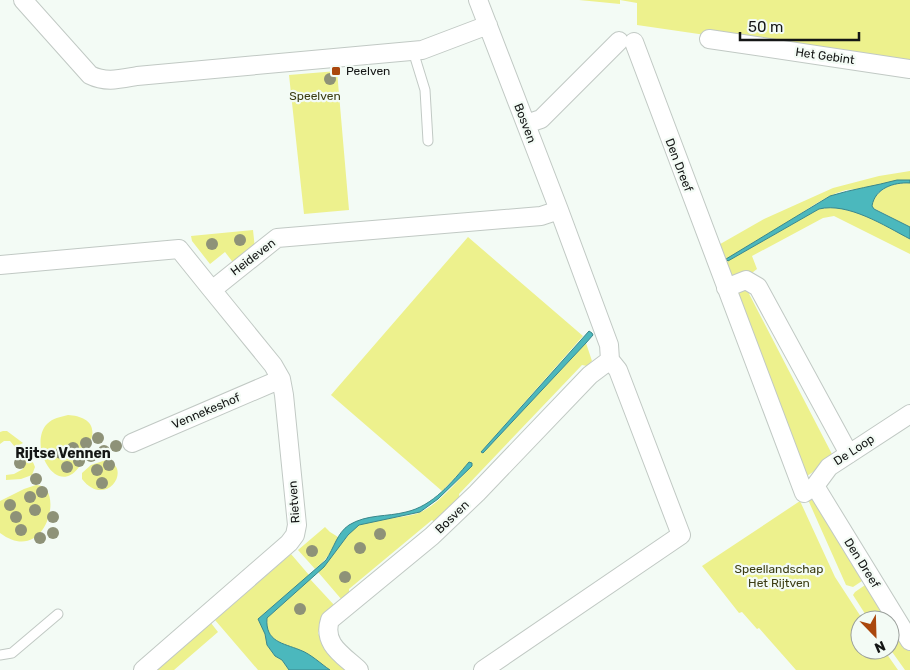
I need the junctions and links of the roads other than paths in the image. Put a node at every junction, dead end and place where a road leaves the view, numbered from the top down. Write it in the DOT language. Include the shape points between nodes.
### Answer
graph roads {
  1 [pos="23,0"];
  2 [pos="478,0"];
  3 [pos="488,25"];
  4 [pos="709,40"];
  5 [pos="413,51"];
  6 [pos="910,69"];
  7 [pos="526,124"];
  8 [pos="428,141"];
  9 [pos="559,210"];
  10 [pos="0,265"];
  11 [pos="726,288"];
  12 [pos="212,290"];
  13 [pos="610,360"];
  14 [pos="281,379"];
  15 [pos="910,414"];
  16 [pos="132,444"];
  17 [pos="849,454"];
  18 [pos="810,489"];
  19 [pos="58,614"];
  20 [pos="910,641"];
  21 [pos="0,655"];
  22 [pos="144,670"];
  23 [pos="359,670"];
  24 [pos="483,670"];
  1 -- 5 [label="street" via="90,75 99,79"];
  2 -- 3 [label="street, Bosven"];
  3 -- 5 [label="street"];
  3 -- 7 [label="street, Bosven"];
  4 -- 6 [label="street, Het Gebint"];
  5 -- 8 [label="lane" via="425,90"];
  7 -- 9 [label="street, Bosven"];
  7 -- 11 [label="street, Den Dreef" via="540,119 626,42"];
  9 -- 12 [label="street, Heideven" via="541,216 277,238"];
  9 -- 13 [label="street, Bosven" via="609,345"];
  10 -- 12 [label="street" via="179,249"];
  11 -- 17 [label="street" via="746,280 758,287"];
  11 -- 18 [label="street, Den Dreef"];
  12 -- 14 [label="street, Rietven"];
  13 -- 23 [label="street, Bosven" via="590,375 432,536 330,620 327,629 332,645"];
  13 -- 24 [label="street, Bosven" via="618,370 680,535"];
  14 -- 16 [label="street, Vennekeshof"];
  14 -- 22 [label="street, Rietven" via="297,525 294,535 289,543"];
  15 -- 17 [label="street, De Loop"];
  17 -- 18 [label="street, De Loop" via="829,467"];
  18 -- 20 [label="street, Den Dreef"];
  19 -- 21 [label="lane" via="12,653"];
}
